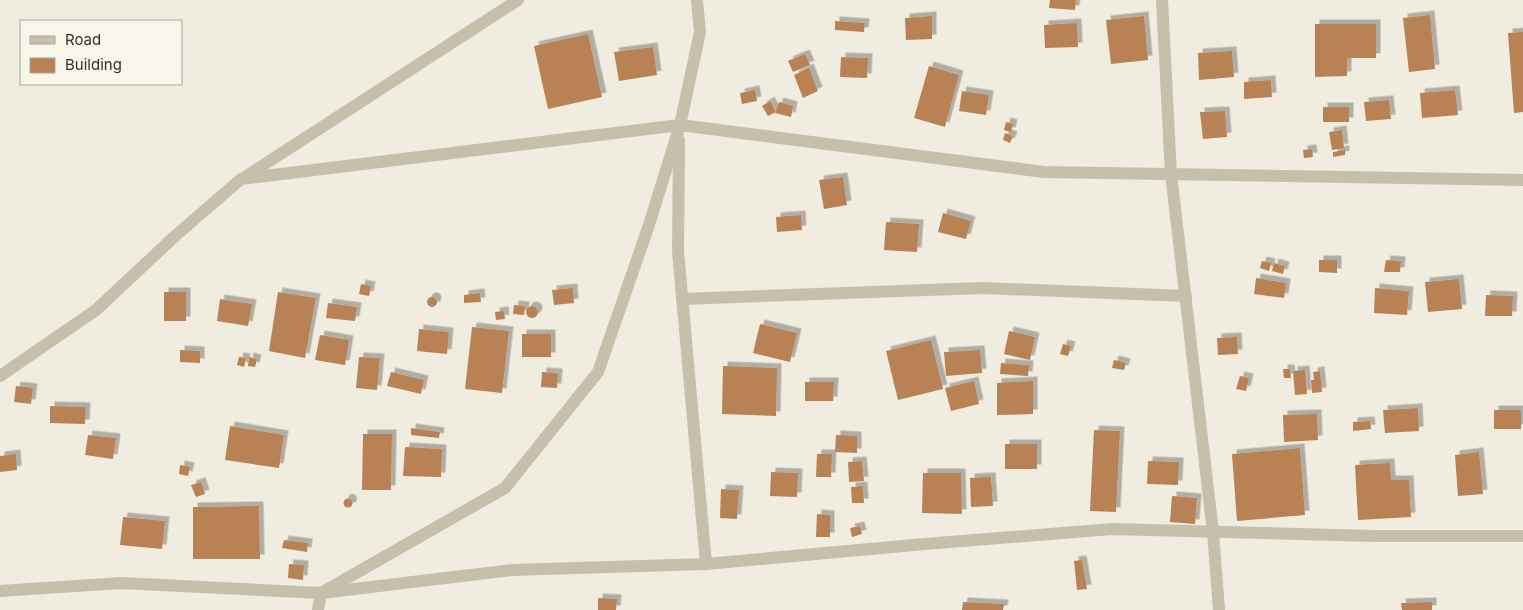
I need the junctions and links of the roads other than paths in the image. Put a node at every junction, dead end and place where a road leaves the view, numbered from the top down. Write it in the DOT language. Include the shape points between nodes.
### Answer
graph roads {
  1 [pos="518,0"];
  2 [pos="697,0"];
  3 [pos="1162,0"];
  4 [pos="680,125"];
  5 [pos="1172,174"];
  6 [pos="241,179"];
  7 [pos="1523,180"];
  8 [pos="1186,296"];
  9 [pos="682,299"];
  10 [pos="0,376"];
  11 [pos="1213,532"];
  12 [pos="1523,536"];
  13 [pos="706,564"];
  14 [pos="0,591"];
  15 [pos="321,593"];
  16 [pos="318,610"];
  17 [pos="1219,610"];
  1 -- 6 [label="street"];
  2 -- 4 [label="street" via="700,32"];
  3 -- 5 [label="street"];
  4 -- 5 [label="street" via="1044,172"];
  4 -- 6 [label="street"];
  4 -- 9 [label="street" via="678,251"];
  4 -- 15 [label="street" via="598,372 505,488"];
  5 -- 7 [label="street"];
  5 -- 8 [label="street"];
  6 -- 10 [label="street" via="96,310"];
  8 -- 9 [label="street" via="982,288"];
  8 -- 11 [label="street"];
  9 -- 13 [label="street"];
  11 -- 12 [label="street"];
  11 -- 13 [label="street" via="1112,529"];
  11 -- 17 [label="street"];
  13 -- 15 [label="street" via="512,570"];
  14 -- 15 [label="street" via="121,583"];
  15 -- 16 [label="street"];
}
